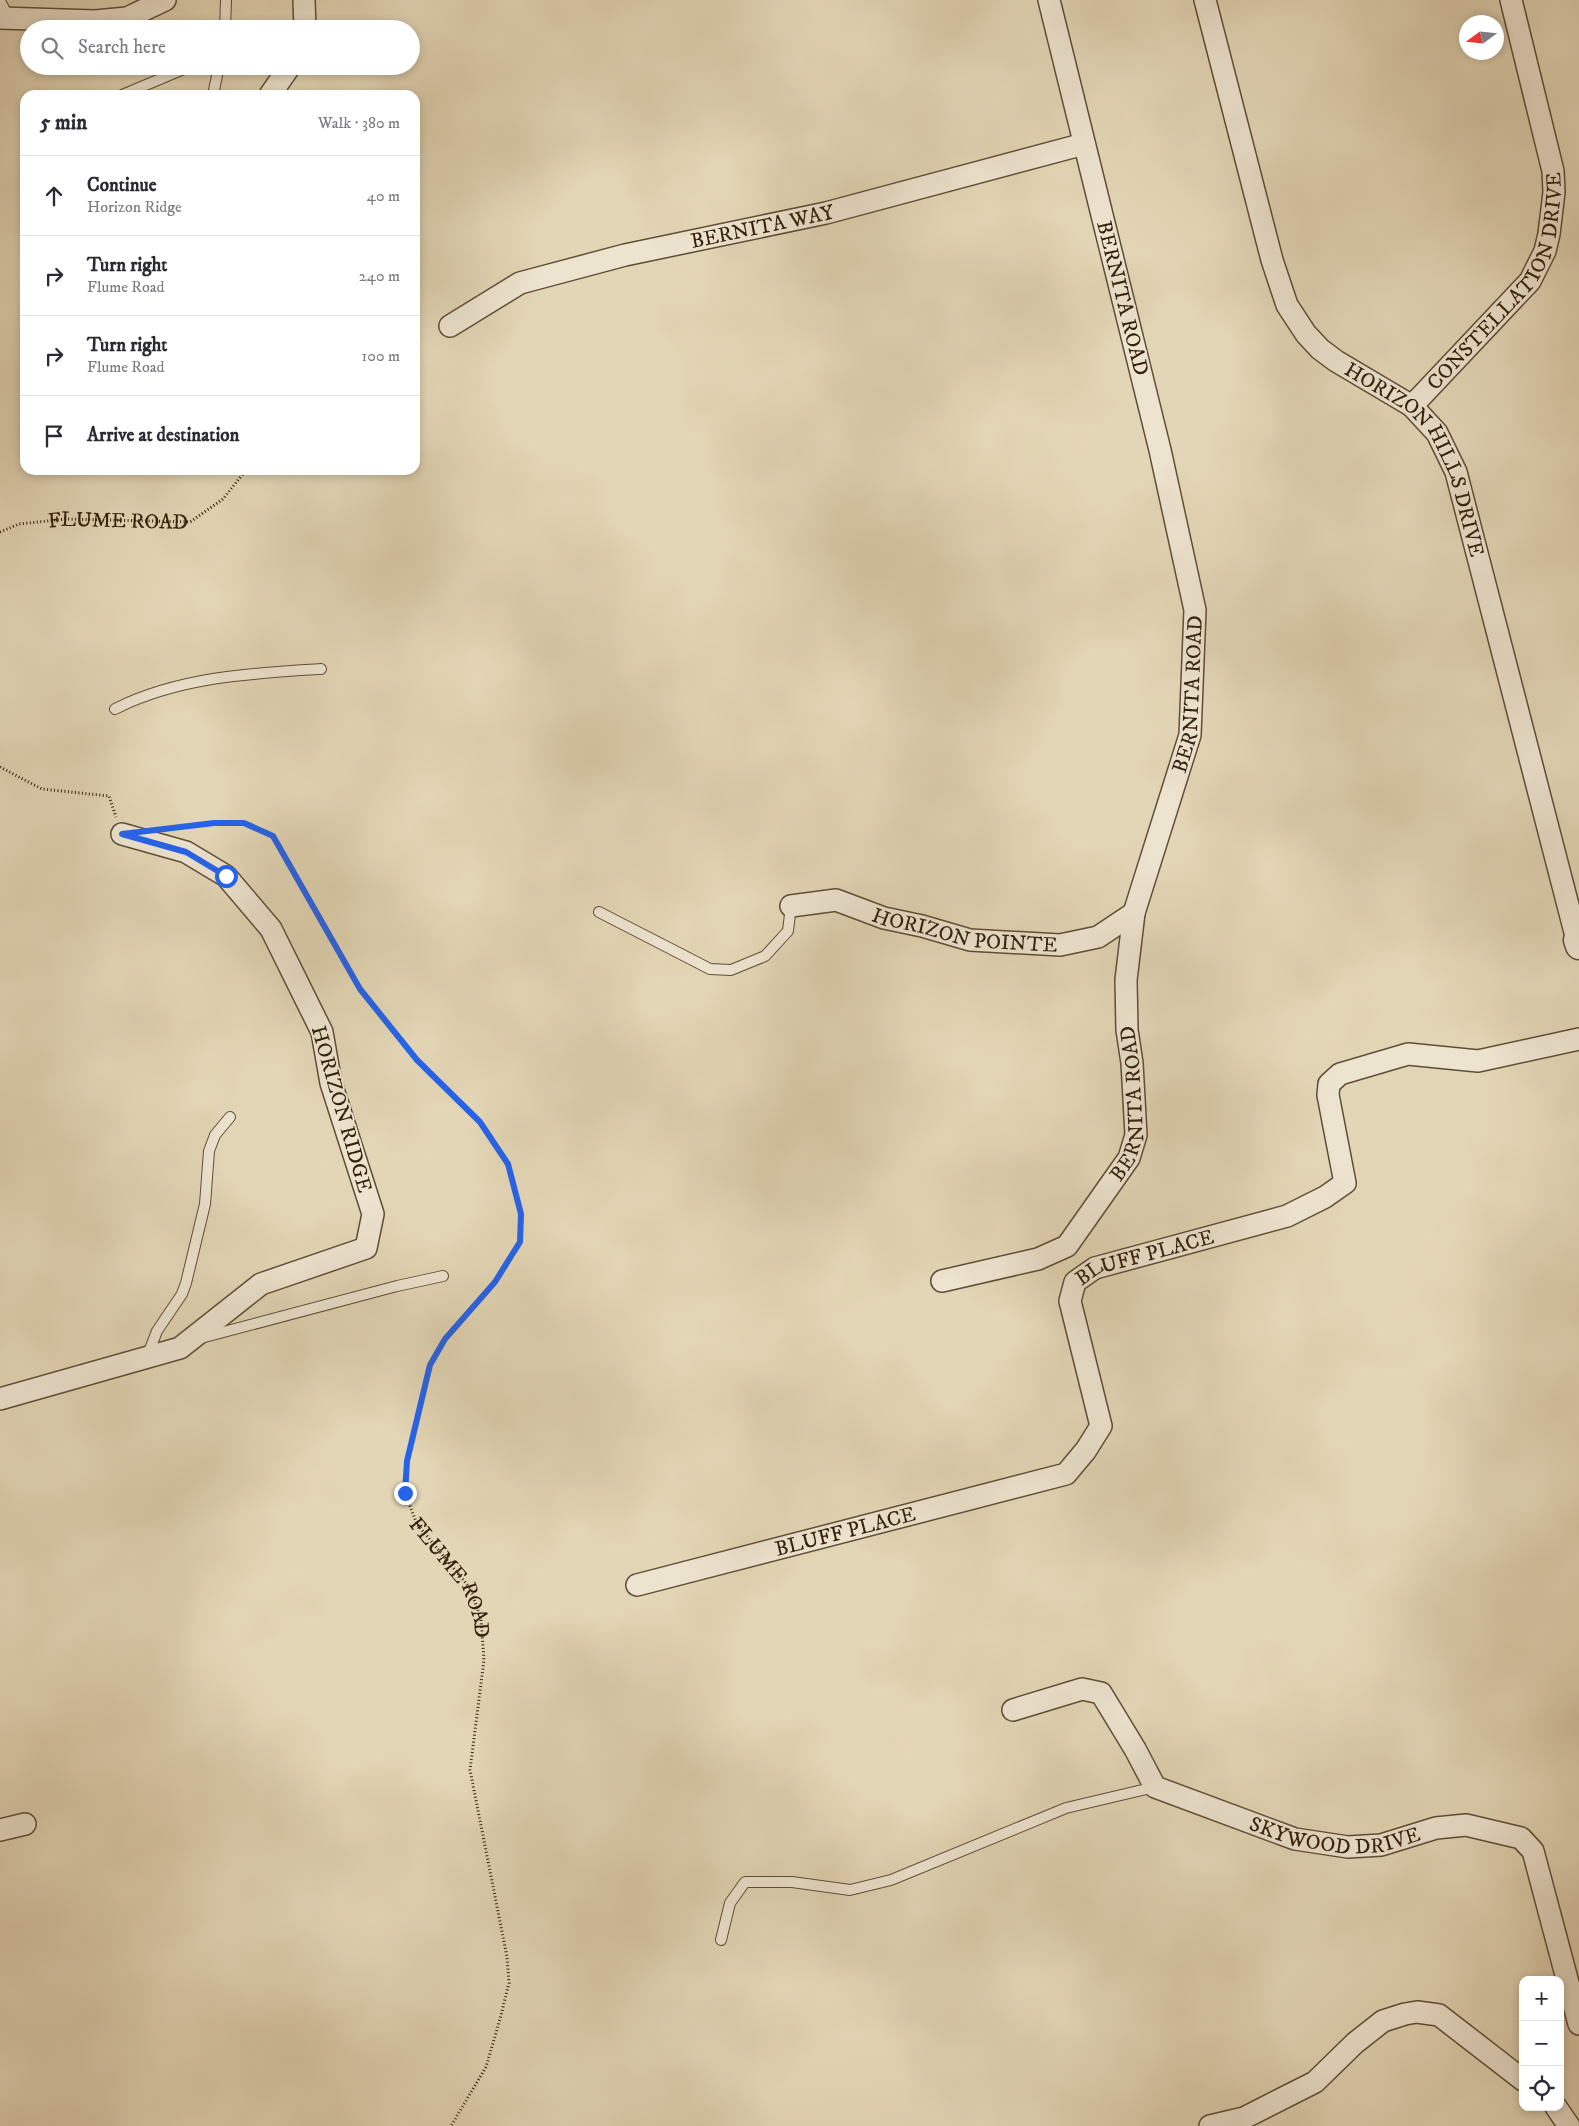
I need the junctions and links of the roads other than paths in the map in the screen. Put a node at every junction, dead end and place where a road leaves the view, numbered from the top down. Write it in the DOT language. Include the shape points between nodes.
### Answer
graph roads {
  1 [pos="165,0"];
  2 [pos="226,0"];
  3 [pos="304,0"];
  4 [pos="1049,0"];
  5 [pos="1205,0"];
  6 [pos="1511,0"];
  7 [pos="3,13"];
  8 [pos="84,20"];
  9 [pos="106,20"];
  10 [pos="225,20"];
  11 [pos="305,20"];
  12 [pos="170,75"];
  13 [pos="217,75"];
  14 [pos="284,75"];
  15 [pos="134,90"];
  16 [pos="214,90"];
  17 [pos="273,90"];
  18 [pos="1084,144"];
  19 [pos="450,326"];
  20 [pos="1412,406"];
  21 [pos="321,669"];
  22 [pos="115,709"];
  23 [pos="122,834"];
  24 [pos="791,906"];
  25 [pos="599,912"];
  26 [pos="1134,913"];
  27 [pos="1578,942"];
  28 [pos="1579,1039"];
  29 [pos="230,1117"];
  30 [pos="443,1276"];
  31 [pos="942,1281"];
  32 [pos="190,1340"];
  33 [pos="147,1358"];
  34 [pos="0,1399"];
  35 [pos="637,1585"];
  36 [pos="1013,1710"];
  37 [pos="1155,1787"];
  38 [pos="25,1824"];
  39 [pos="0,1830"];
  40 [pos="721,1940"];
  41 [pos="1579,2024"];
  42 [pos="1519,2077"];
  43 [pos="1559,2111"];
  44 [pos="1210,2126"];
  45 [pos="1570,2126"];
  1 -- 9 [label="street" via="127,18"];
  2 -- 10 [label="lane"];
  3 -- 11 [label="street"];
  4 -- 18 [label="street, BERNITA ROAD"];
  5 -- 20 [label="street, HORIZON HILLS DRIVE" via="1270,254 1287,305 1306,334 1336,362"];
  6 -- 20 [label="street, CONSTELLATION DRIVE" via="1553,171 1550,234 1530,281"];
  7 -- 8 [label="street"];
  12 -- 15 [label="lane"];
  13 -- 16 [label="lane"];
  14 -- 17 [label="street"];
  18 -- 19 [label="street, BERNITA WAY" via="826,213 625,256 520,283"];
  18 -- 26 [label="street, BERNITA ROAD" via="1160,450 1195,610 1190,734"];
  20 -- 27 [label="street, HORIZON HILLS DRIVE" via="1436,433 1456,472"];
  21 -- 22 [label="lane" via="244,674 159,692"];
  23 -- 32 [label="street, HORIZON RIDGE" via="186,852 226,876 270,929 322,1032 331,1083 373,1214 366,1248 261,1284"];
  24 -- 25 [label="lane" via="788,931 765,956 731,970 710,969"];
  24 -- 26 [label="street, HORIZON POINTE" via="836,900 884,918 970,940 1060,944 1098,938"];
  26 -- 31 [label="street, BERNITA ROAD" via="1126,980 1136,1135 1129,1158 1067,1246 1038,1259"];
  28 -- 35 [label="street, BLUFF PLACE" via="1478,1061 1408,1054 1340,1074 1329,1084 1328,1095 1345,1183 1288,1216 1095,1268 1075,1282 1070,1301 1100,1426 1066,1474"];
  29 -- 33 [label="lane" via="215,1135 209,1151 205,1204 186,1283 157,1331"];
  30 -- 32 [label="lane"];
  32 -- 33 [label="street, HORIZON RIDGE" via="180,1348"];
  33 -- 34 [label="street, HORIZON RIDGE"];
  36 -- 37 [label="street" via="1082,1689 1102,1693"];
  37 -- 40 [label="lane" via="1066,1808 891,1880 850,1890 792,1882 745,1882 730,1903"];
  37 -- 41 [label="street, SKYWOOD DRIVE" via="1295,1838 1348,1847 1381,1845 1436,1828 1466,1824 1522,1838 1533,1851"];
  38 -- 39 [label="street"];
  42 -- 44 [label="street" via="1439,2014 1417,2012 1383,2021 1315,2082 1244,2118"];
  43 -- 45 [label="street"];
}
